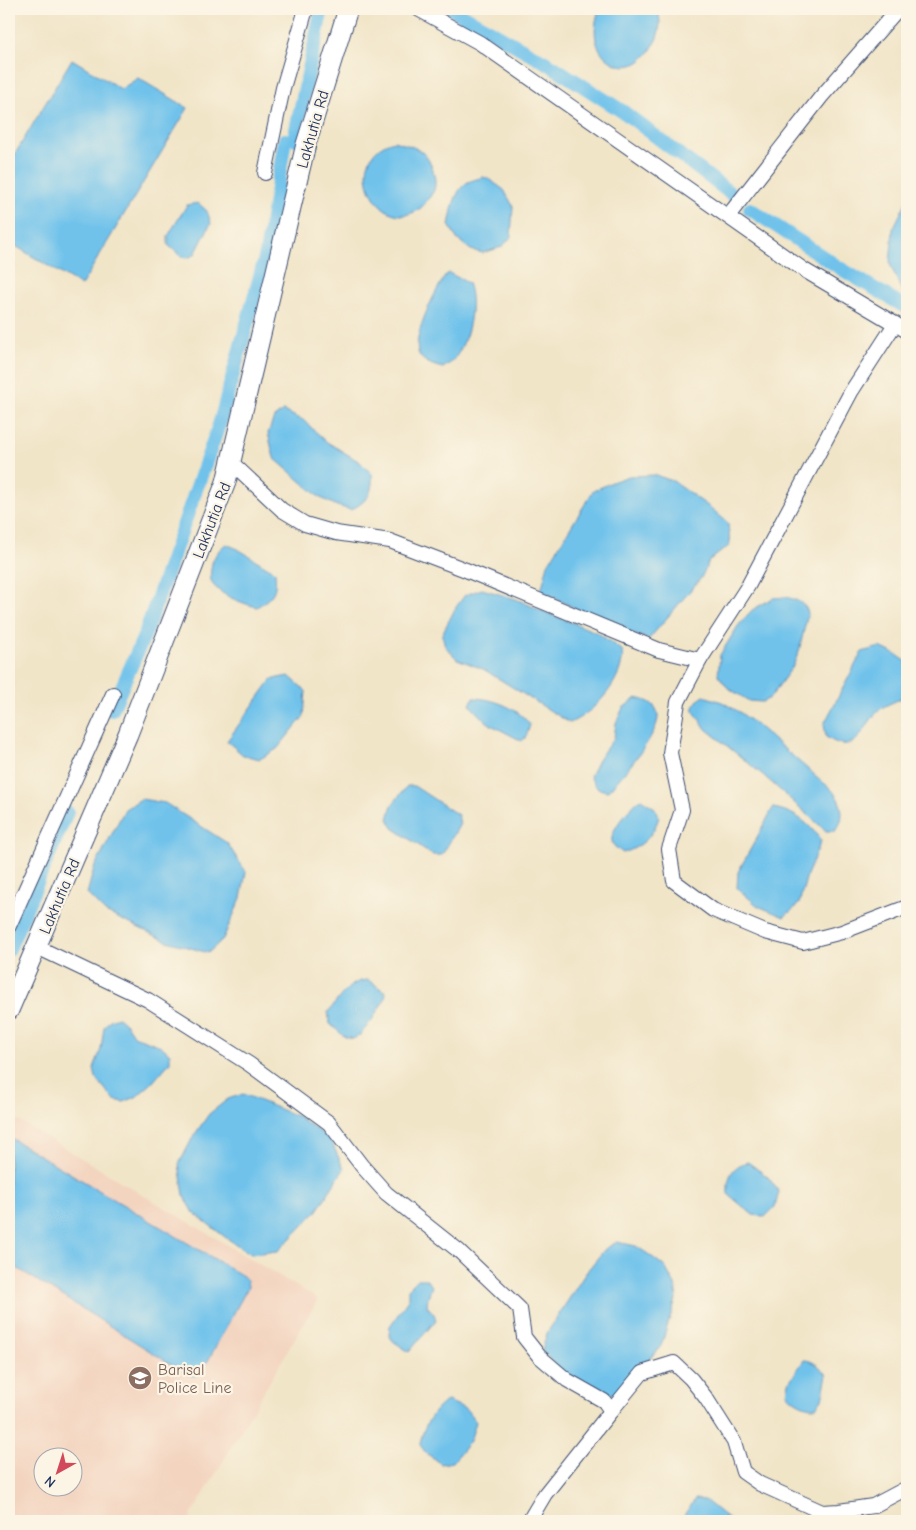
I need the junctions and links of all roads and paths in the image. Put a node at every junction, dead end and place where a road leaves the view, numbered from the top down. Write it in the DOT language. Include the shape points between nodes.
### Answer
graph roads {
  1 [pos="306,9"];
  2 [pos="348,9"];
  3 [pos="418,9"];
  4 [pos="898,9"];
  5 [pos="265,173"];
  6 [pos="728,216"];
  7 [pos="895,324"];
  8 [pos="907,331"];
  9 [pos="231,462"];
  10 [pos="700,660"];
  11 [pos="113,694"];
  12 [pos="907,907"];
  13 [pos="9,926"];
  14 [pos="37,947"];
  15 [pos="9,1010"];
  16 [pos="611,1411"];
  17 [pos="907,1488"];
  18 [pos="529,1521"];
  1 -- 5 [label="street"];
  2 -- 9 [label="street, Lakhutia Rd" via="306,144"];
  3 -- 6 [label="street" via="480,43"];
  4 -- 6 [label="street" via="821,97"];
  6 -- 7 [label="street" via="804,270"];
  7 -- 8 [label="street"];
  7 -- 10 [label="street" via="851,392 748,586"];
  9 -- 10 [label="street" via="282,510 305,524 336,533 390,541 659,650"];
  9 -- 14 [label="street, Lakhutia Rd" via="128,734"];
  10 -- 12 [label="street" via="678,702 670,753 682,810 668,849 674,882 713,910 765,932 803,942 842,932"];
  11 -- 13 [label="street"];
  14 -- 15 [label="street, Lakhutia Rd"];
  14 -- 16 [label="street" via="148,1000 249,1064 329,1123 386,1193 459,1251 520,1309 524,1337 539,1356 567,1380 604,1401"];
  16 -- 17 [label="street" via="642,1373 674,1363 691,1378 734,1442 743,1472 760,1484 822,1512 873,1506"];
  16 -- 18 [label="street" via="545,1494"];
}
